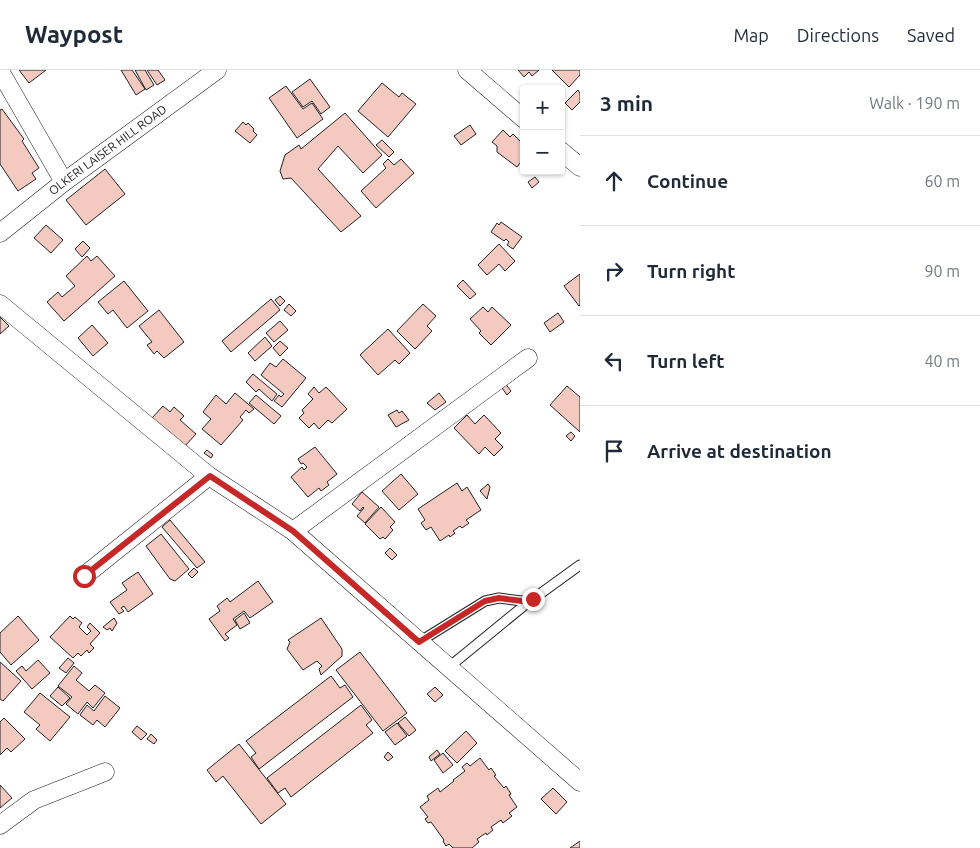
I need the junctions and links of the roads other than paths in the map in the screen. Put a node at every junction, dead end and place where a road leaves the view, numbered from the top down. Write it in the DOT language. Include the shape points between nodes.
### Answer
graph roads {
  1 [pos="217,70"];
  2 [pos="467,70"];
  3 [pos="0,71"];
  4 [pos="520,116"];
  5 [pos="565,154"];
  6 [pos="580,167"];
  7 [pos="64,182"];
  8 [pos="0,233"];
  9 [pos="0,304"];
  10 [pos="528,358"];
  11 [pos="210,476"];
  12 [pos="293,531"];
  13 [pos="580,565"];
  14 [pos="84,576"];
  15 [pos="533,599"];
  16 [pos="419,642"];
  17 [pos="449,667"];
  18 [pos="105,772"];
  19 [pos="580,782"];
  20 [pos="0,825"];
  1 -- 7 [label="street, OLKERI LAISER HILL ROAD"];
  2 -- 4 [label="street"];
  3 -- 7 [label="street"];
  5 -- 6 [label="street"];
  7 -- 8 [label="street, OLKERI LAISER HILL ROAD"];
  9 -- 11 [label="street"];
  10 -- 12 [label="street"];
  11 -- 12 [label="street"];
  11 -- 14 [label="street"];
  12 -- 16 [label="street"];
  13 -- 15 [label="lane"];
  15 -- 16 [label="lane" via="485,601"];
  15 -- 17 [label="lane"];
  16 -- 17 [label="street"];
  17 -- 19 [label="street"];
  18 -- 20 [label="street" via="34,800"];
}
